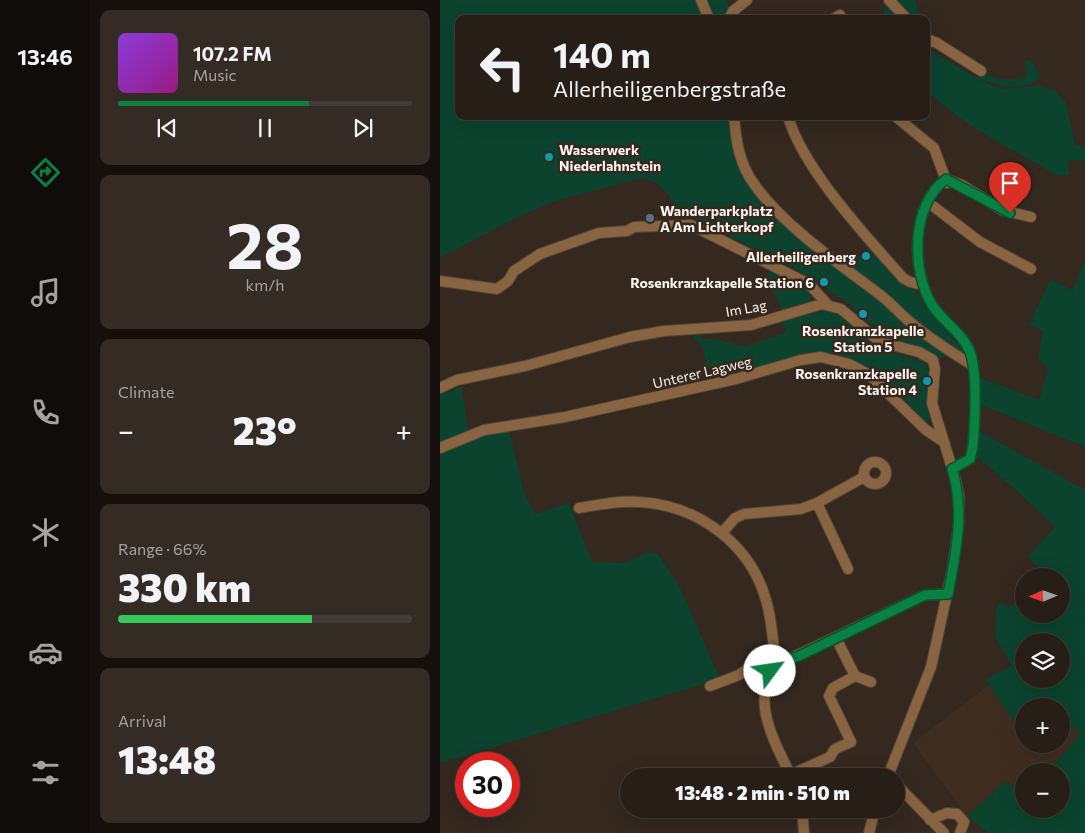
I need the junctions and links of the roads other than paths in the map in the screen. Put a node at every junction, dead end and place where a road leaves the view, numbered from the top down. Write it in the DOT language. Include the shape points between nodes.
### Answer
graph roads {
  1 [pos="701,0"];
  2 [pos="747,0"];
  3 [pos="889,0"];
  4 [pos="707,15"];
  5 [pos="731,15"];
  6 [pos="903,15"];
  7 [pos="930,40"];
  8 [pos="981,71"];
  9 [pos="734,120"];
  10 [pos="790,120"];
  11 [pos="900,120"];
  12 [pos="947,183"];
  13 [pos="928,203"];
  14 [pos="1031,217"];
  15 [pos="1031,269"];
  16 [pos="440,281"];
  17 [pos="922,285"];
  18 [pos="828,305"];
  19 [pos="972,365"];
  20 [pos="440,388"];
  21 [pos="944,442"];
  22 [pos="440,448"];
  23 [pos="952,469"];
  24 [pos="864,476"];
  25 [pos="817,503"];
  26 [pos="579,508"];
  27 [pos="722,533"];
  28 [pos="848,569"];
  29 [pos="948,594"];
  30 [pos="836,638"];
  31 [pos="774,649"];
  32 [pos="781,659"];
  33 [pos="855,676"];
  34 [pos="871,682"];
  35 [pos="710,686"];
  36 [pos="786,768"];
  37 [pos="807,768"];
  38 [pos="891,768"];
  39 [pos="905,794"];
  40 [pos="803,818"];
  41 [pos="873,818"];
  42 [pos="930,820"];
  43 [pos="804,833"];
  44 [pos="869,833"];
  45 [pos="944,833"];
  46 [pos="960,833"];
  1 -- 4 [label="street"];
  2 -- 5 [label="street"];
  3 -- 6 [label="street"];
  7 -- 8 [label="street"];
  9 -- 19 [label="street" via="736,145 742,161 764,197 810,240 882,296 909,322"];
  10 -- 17 [label="street" via="804,150 841,205 903,278"];
  11 -- 12 [label="street" via="932,145"];
  12 -- 13 [label="street" via="937,186"];
  12 -- 14 [label="street" via="962,185 1002,210"];
  13 -- 15 [label="street" via="980,242"];
  13 -- 17 [label="street" via="917,242"];
  16 -- 18 [label="street" via="497,289 508,281 514,270 540,254 576,240 599,233 629,230 634,226 682,224 809,284"];
  17 -- 19 [label="street" via="934,308 969,349"];
  18 -- 20 [label="street, Im Lag" via="812,306 751,325 630,336 525,366 458,380"];
  18 -- 21 [label="street" via="843,310 880,342 919,352 933,360 932,403"];
  19 -- 23 [label="street" via="973,446 970,459"];
  21 -- 22 [label="street, Unterer Lagweg" via="926,430 866,373 848,363 822,357 565,417 484,430"];
  21 -- 23 [label="street"];
  23 -- 29 [label="street" via="959,497 959,523"];
  24 -- 25 [label="street"];
  25 -- 27 [label="street" via="801,509 744,514 735,518"];
  25 -- 28 [label="street"];
  26 -- 27 [label="street" via="635,502 664,504 697,516"];
  27 -- 31 [label="street" via="754,571 766,598"];
  29 -- 30 [label="street" via="925,595"];
  29 -- 38 [label="street" via="931,667"];
  30 -- 32 [label="street" via="799,656"];
  30 -- 33 [label="street"];
  31 -- 32 [label="street"];
  31 -- 35 [label="street" via="739,675"];
  32 -- 36 [label="street" via="768,676 764,696 770,731"];
  33 -- 34 [label="street"];
  33 -- 37 [label="street" via="833,688 829,695 851,742"];
  39 -- 42 [label="street"];
  40 -- 43 [label="street"];
  41 -- 44 [label="street"];
  42 -- 45 [label="street"];
  42 -- 46 [label="street" via="957,814 964,822"];
}
